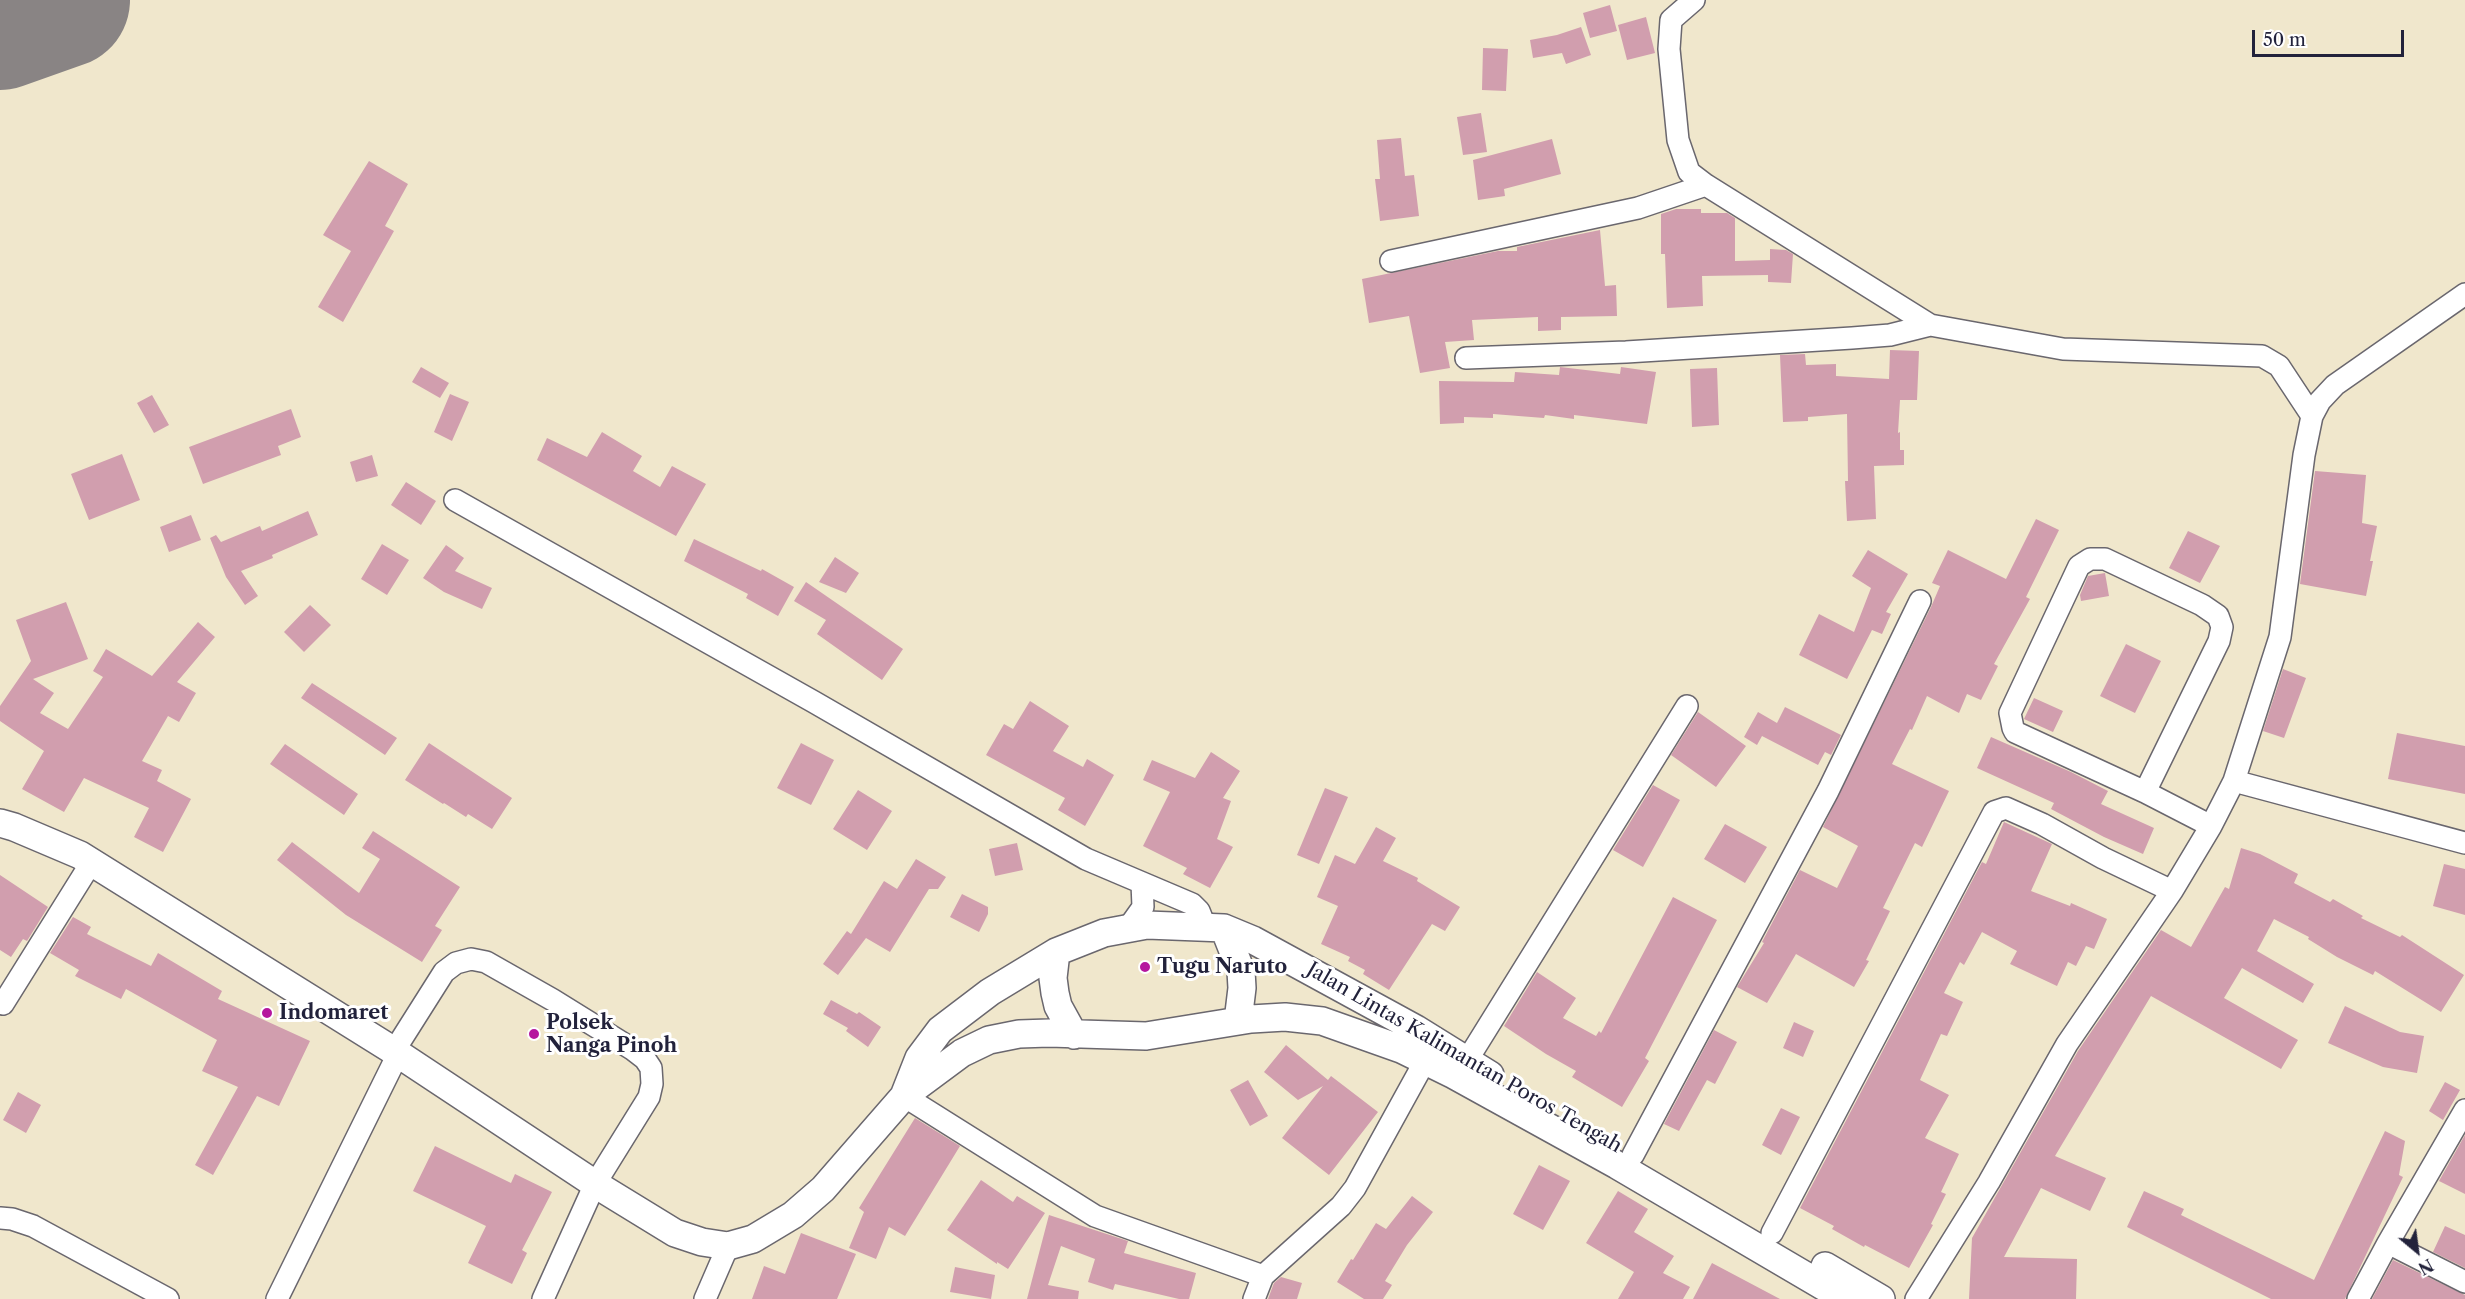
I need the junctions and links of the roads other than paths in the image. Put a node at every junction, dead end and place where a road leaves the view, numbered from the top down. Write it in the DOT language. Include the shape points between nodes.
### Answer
graph roads {
  1 [pos="1694,0"];
  2 [pos="1706,185"];
  3 [pos="1391,261"];
  4 [pos="2465,294"];
  5 [pos="1930,325"];
  6 [pos="1466,358"];
  7 [pos="2313,416"];
  8 [pos="455,500"];
  9 [pos="1920,601"];
  10 [pos="1687,706"];
  11 [pos="2234,781"];
  12 [pos="2145,792"];
  13 [pos="0,824"];
  14 [pos="2211,826"];
  15 [pos="2465,843"];
  16 [pos="91,862"];
  17 [pos="1142,883"];
  18 [pos="2172,891"];
  19 [pos="1214,927"];
  20 [pos="1128,928"];
  21 [pos="1056,952"];
  22 [pos="1,1006"];
  23 [pos="1238,1021"];
  24 [pos="1074,1035"];
  25 [pos="396,1052"];
  26 [pos="1425,1061"];
  27 [pos="1466,1062"];
  28 [pos="904,1096"];
  29 [pos="2465,1110"];
  30 [pos="1634,1155"];
  31 [pos="596,1184"];
  32 [pos="0,1218"];
  33 [pos="1772,1233"];
  34 [pos="2388,1243"];
  35 [pos="729,1246"];
  36 [pos="1263,1276"];
  37 [pos="2465,1282"];
  38 [pos="168,1299"];
  39 [pos="277,1299"];
  40 [pos="543,1299"];
  41 [pos="705,1299"];
  42 [pos="1254,1299"];
  43 [pos="1845,1299"];
  44 [pos="1881,1299"];
  45 [pos="1916,1299"];
  46 [pos="2358,1299"];
  1 -- 2 [label="street" via="1671,20 1670,49 1681,153 1689,172"];
  2 -- 3 [label="street" via="1638,208"];
  2 -- 5 [label="street"];
  4 -- 7 [label="street" via="2335,385"];
  5 -- 6 [label="street" via="1890,335 1852,338"];
  5 -- 7 [label="street" via="2063,349 2262,356 2279,366"];
  7 -- 11 [label="street" via="2304,455 2280,636"];
  8 -- 17 [label="street" via="1086,859"];
  9 -- 30 [label="street" via="1828,791"];
  10 -- 27 [label="street"];
  11 -- 14 [label="street"];
  11 -- 15 [label="street"];
  12 -- 12 [label="street" via="2013,728 2010,712 2079,566 2090,559 2105,559 2202,605 2218,616 2222,627 2219,641"];
  12 -- 14 [label="street"];
  13 -- 16 [label="main road, Jalan Lintas Kalimantan Poros Tengah"];
  14 -- 18 [label="street"];
  16 -- 22 [label="street"];
  16 -- 25 [label="main road, Jalan Lintas Kalimantan Poros Tengah"];
  17 -- 19 [label="street" via="1192,904"];
  17 -- 20 [label="street" via="1143,907"];
  18 -- 33 [label="street" via="2006,808 1994,812"];
  18 -- 45 [label="street" via="2067,1044 1989,1182"];
  19 -- 20 [label="main road, Jalan Lintas Kalimantan Poros Tengah"];
  19 -- 23 [label="main road" via="1241,971"];
  19 -- 27 [label="main road, Jalan Lintas Kalimantan Poros Tengah" via="1253,940 1312,971"];
  20 -- 21 [label="main road, Jalan Lintas Kalimantan Poros Tengah"];
  21 -- 24 [label="main road" via="1055,993"];
  21 -- 28 [label="main road, Jalan Lintas Kalimantan Poros Tengah" via="940,1030 919,1058"];
  23 -- 24 [label="main road, Jalan Lintas Kalimantan Poros Tengah" via="1146,1036"];
  23 -- 26 [label="main road, Jalan Lintas Kalimantan Poros Tengah" via="1285,1017 1322,1022"];
  24 -- 28 [label="main road, Jalan Lintas Kalimantan Poros Tengah" via="1019,1034 989,1040 962,1053"];
  25 -- 31 [label="main road, Jalan Lintas Kalimantan Poros Tengah"];
  25 -- 31 [label="street" via="444,972 471,959 486,962 632,1049 651,1068 649,1097"];
  25 -- 39 [label="street"];
  26 -- 36 [label="street" via="1355,1188 1341,1206"];
  26 -- 43 [label="main road, Jalan Lintas Kalimantan Poros Tengah" via="1617,1165"];
  27 -- 30 [label="main road, Jalan Lintas Kalimantan Poros Tengah"];
  28 -- 35 [label="main road, Jalan Lintas Kalimantan Poros Tengah" via="824,1189 793,1215 753,1239"];
  28 -- 36 [label="street" via="1095,1216"];
  29 -- 34 [label="street"];
  30 -- 33 [label="main road, Jalan Lintas Kalimantan Poros Tengah"];
  31 -- 35 [label="main road, Jalan Lintas Kalimantan Poros Tengah" via="675,1233"];
  31 -- 40 [label="street"];
  32 -- 38 [label="street" via="33,1226"];
  33 -- 44 [label="main road, Jalan Lintas Kalimantan Poros Tengah"];
  34 -- 37 [label="street"];
  34 -- 46 [label="street"];
  35 -- 41 [label="street"];
  36 -- 42 [label="street"];
}
